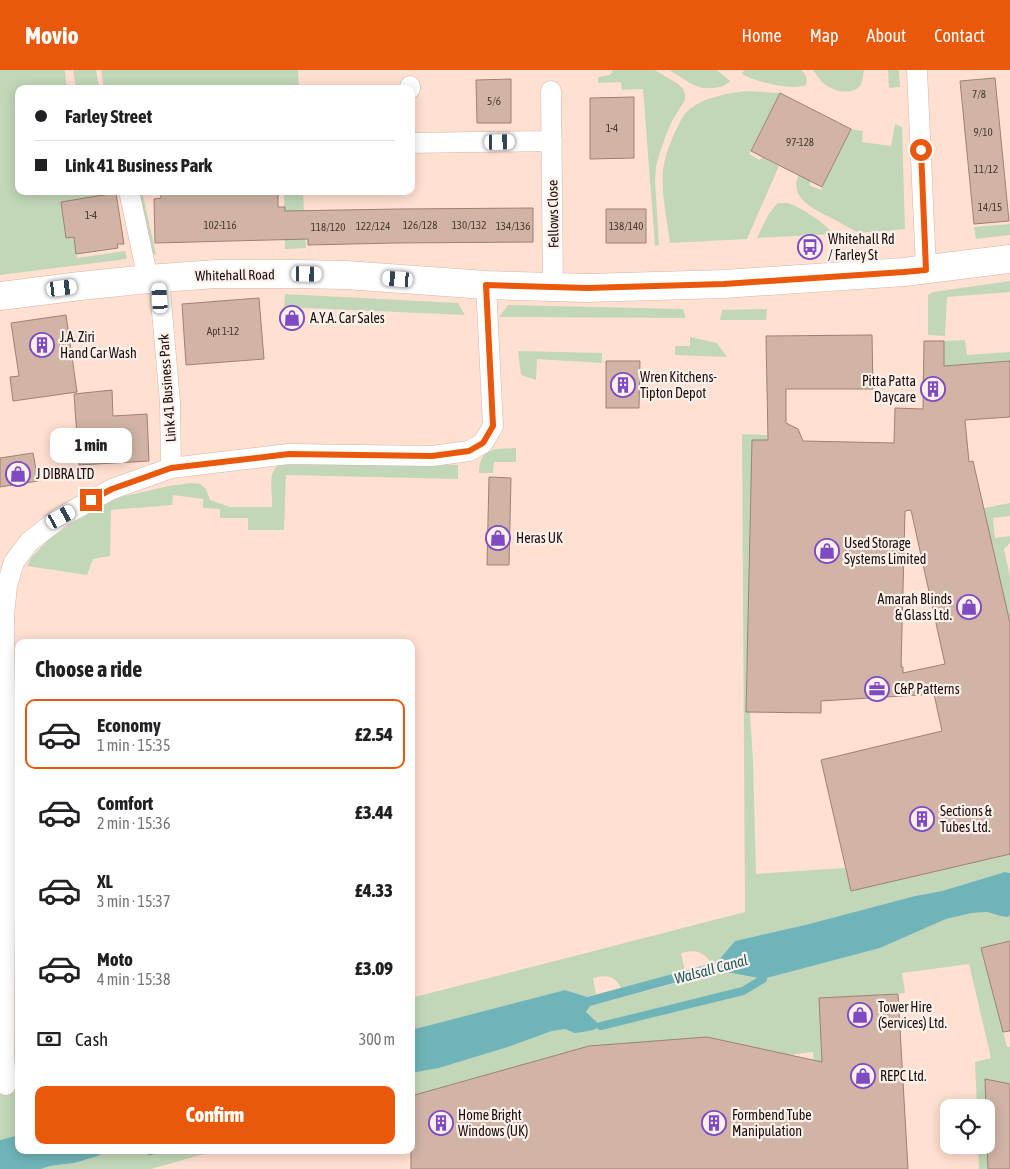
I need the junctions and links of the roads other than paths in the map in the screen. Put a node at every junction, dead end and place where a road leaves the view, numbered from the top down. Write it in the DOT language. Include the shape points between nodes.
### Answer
graph roads {
  1 [pos="917,70"];
  2 [pos="551,91"];
  3 [pos="552,141"];
  4 [pos="415,143"];
  5 [pos="129,195"];
  6 [pos="1010,259"];
  7 [pos="926,270"];
  8 [pos="154,278"];
  9 [pos="486,285"];
  10 [pos="554,287"];
  11 [pos="0,296"];
  12 [pos="171,468"];
  13 [pos="6,1085"];
  1 -- 7 [label="street"];
  2 -- 3 [label="street, Fellows Close"];
  3 -- 4 [label="street"];
  3 -- 10 [label="street, Fellows Close"];
  5 -- 8 [label="street, Link 41 Business Park"];
  6 -- 7 [label="main road, Whitehall Road"];
  7 -- 10 [label="main road, Whitehall Road" via="724,284"];
  8 -- 9 [label="main road, Whitehall Road" via="216,274 346,275"];
  8 -- 11 [label="main road, Whitehall Road"];
  8 -- 12 [label="street, Link 41 Business Park" via="170,402"];
  9 -- 10 [label="main road, Whitehall Road"];
  9 -- 12 [label="street" via="493,426 483,443 469,451 432,456 289,454"];
  12 -- 13 [label="street" via="112,489 61,517 29,542 14,562 7,585 4,616"];
}
